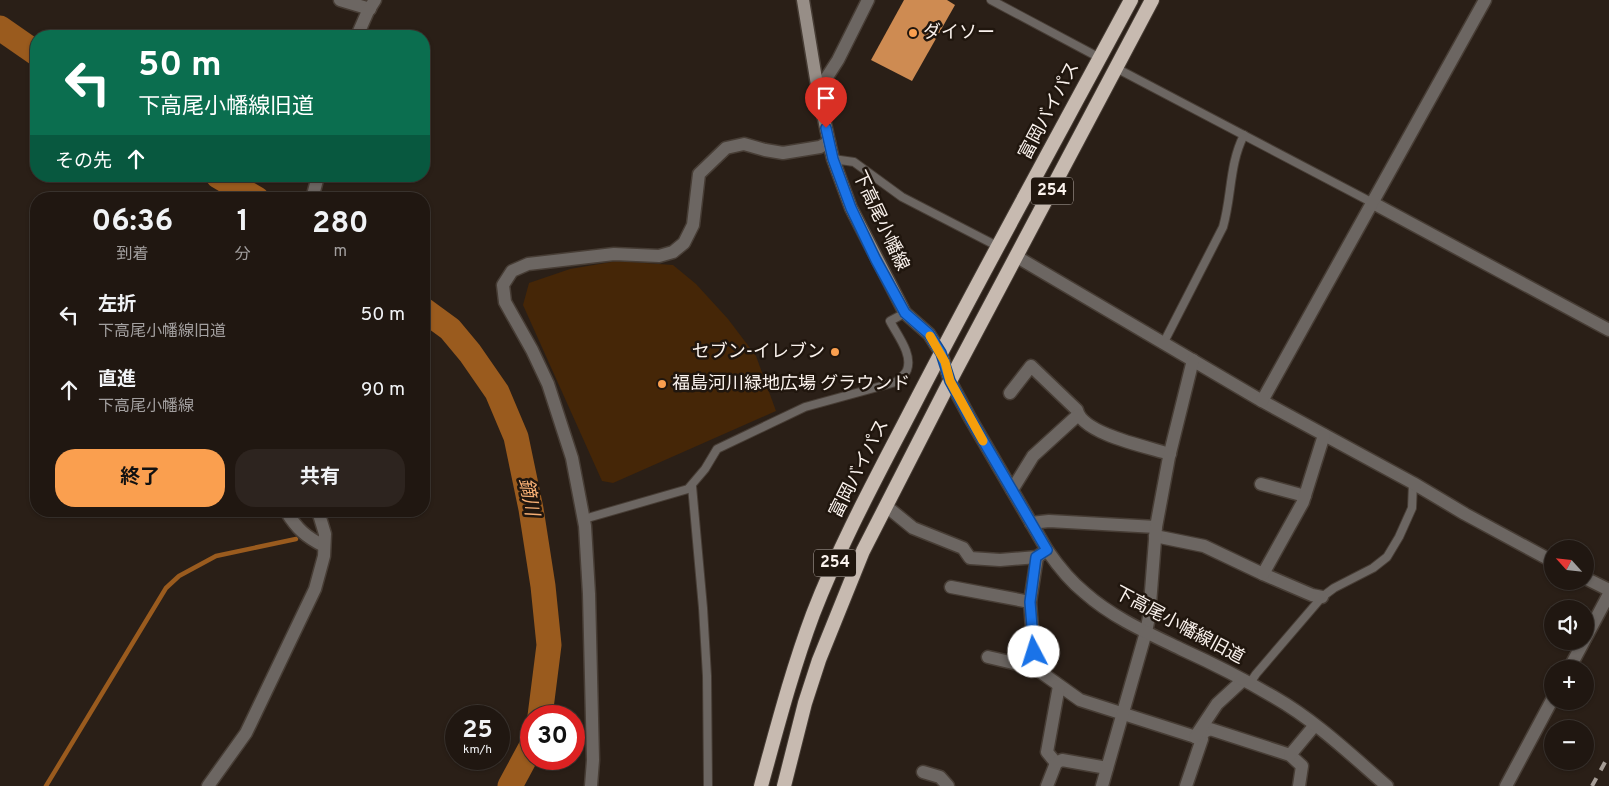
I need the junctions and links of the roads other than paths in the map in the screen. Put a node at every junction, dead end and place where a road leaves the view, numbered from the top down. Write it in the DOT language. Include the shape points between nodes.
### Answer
graph roads {
  1 [pos="340,0"];
  2 [pos="803,0"];
  3 [pos="868,0"];
  4 [pos="991,0"];
  5 [pos="1131,0"];
  6 [pos="1152,0"];
  7 [pos="1484,0"];
  8 [pos="372,4"];
  9 [pos="360,30"];
  10 [pos="1100,58"];
  11 [pos="1116,68"];
  12 [pos="818,91"];
  13 [pos="1244,135"];
  14 [pos="829,142"];
  15 [pos="833,159"];
  16 [pos="1372,203"];
  17 [pos="999,247"];
  18 [pos="1017,257"];
  19 [pos="905,313"];
  20 [pos="1609,330"];
  21 [pos="1164,342"];
  22 [pos="941,353"];
  23 [pos="1193,360"];
  24 [pos="950,381"];
  25 [pos="1010,393"];
  26 [pos="1262,401"];
  27 [pos="1078,415"];
  28 [pos="1324,435"];
  29 [pos="1170,454"];
  30 [pos="1413,483"];
  31 [pos="1261,484"];
  32 [pos="692,486"];
  33 [pos="1012,490"];
  34 [pos="1305,496"];
  35 [pos="886,506"];
  36 [pos="290,517"];
  37 [pos="320,517"];
  38 [pos="584,519"];
  39 [pos="1031,523"];
  40 [pos="1155,531"];
  41 [pos="324,546"];
  42 [pos="1042,554"];
  43 [pos="1544,557"];
  44 [pos="1263,574"];
  45 [pos="1594,583"];
  46 [pos="951,587"];
  47 [pos="1609,592"];
  48 [pos="1322,597"];
  49 [pos="1030,602"];
  50 [pos="1594,621"];
  51 [pos="1146,632"];
  52 [pos="988,657"];
  53 [pos="1035,668"];
  54 [pos="1246,682"];
  55 [pos="1059,686"];
  56 [pos="1547,710"];
  57 [pos="1121,715"];
  58 [pos="1315,725"];
  59 [pos="1195,737"];
  60 [pos="1290,755"];
  61 [pos="1056,763"];
  62 [pos="1108,768"];
  63 [pos="923,772"];
  64 [pos="208,786"];
  65 [pos="591,786"];
  66 [pos="708,786"];
  67 [pos="761,786"];
  68 [pos="784,786"];
  69 [pos="948,786"];
  70 [pos="1047,786"];
  71 [pos="1102,786"];
  72 [pos="1186,786"];
  73 [pos="1299,786"];
  74 [pos="1387,786"];
  75 [pos="1506,786"];
  1 -- 8 [label="street"];
  2 -- 12 [label="main road, 下高尾小幡線"];
  3 -- 12 [label="street" via="838,60"];
  4 -- 10 [label="lane"];
  5 -- 10 [label="highway, 富岡バイパス / 254"];
  6 -- 11 [label="highway, 254"];
  7 -- 16 [label="street"];
  8 -- 9 [label="street"];
  10 -- 17 [label="highway, 富岡バイパス / 254"];
  11 -- 13 [label="lane"];
  11 -- 18 [label="highway, 254"];
  12 -- 14 [label="main road, 下高尾小幡線"];
  13 -- 16 [label="lane"];
  13 -- 21 [label="lane" via="1232,171 1223,226"];
  14 -- 15 [label="main road, 下高尾小幡線"];
  14 -- 38 [label="street" via="820,147 783,153 744,144 726,148 699,174 692,225 684,243 673,252 659,256 614,254 528,264 512,271 503,285 505,302 548,384 572,458"];
  15 -- 17 [label="lane" via="854,162 902,197"];
  15 -- 19 [label="main road, 下高尾小幡線" via="854,216"];
  16 -- 20 [label="street"];
  16 -- 26 [label="street"];
  17 -- 22 [label="highway, 富岡バイパス / 254"];
  18 -- 21 [label="street"];
  18 -- 24 [label="highway, 254"];
  19 -- 22 [label="main road, 下高尾小幡線" via="929,334"];
  19 -- 32 [label="lane" via="890,321 906,350 908,363 906,372 896,382 792,412 717,449"];
  21 -- 23 [label="street"];
  22 -- 24 [label="main road, 下高尾小幡線"];
  22 -- 67 [label="highway, 富岡バイパス / 254" via="866,495 817,604 785,697"];
  23 -- 26 [label="street"];
  23 -- 29 [label="street"];
  24 -- 33 [label="street, 下高尾小幡線旧道"];
  24 -- 35 [label="highway, 254"];
  25 -- 27 [label="street" via="1031,366 1077,410"];
  26 -- 28 [label="street"];
  27 -- 29 [label="street" via="1098,431"];
  27 -- 33 [label="street" via="1032,456"];
  28 -- 30 [label="street"];
  28 -- 34 [label="street"];
  29 -- 40 [label="street"];
  30 -- 43 [label="street"];
  30 -- 48 [label="lane" via="1412,508 1387,558"];
  31 -- 34 [label="street"];
  32 -- 38 [label="lane"];
  32 -- 66 [label="lane" via="703,608"];
  33 -- 39 [label="street, 下高尾小幡線旧道"];
  34 -- 44 [label="street"];
  35 -- 42 [label="street" via="913,528 962,548 970,558 1000,560"];
  35 -- 68 [label="highway, 254" via="856,568 819,660"];
  36 -- 41 [label="street" via="307,537"];
  37 -- 41 [label="street"];
  38 -- 65 [label="street" via="589,594"];
  39 -- 40 [label="street" via="1049,521"];
  39 -- 42 [label="street, 下高尾小幡線旧道"];
  40 -- 44 [label="street" via="1204,546"];
  40 -- 51 [label="street"];
  41 -- 64 [label="street" via="315,589 255,715"];
  42 -- 49 [label="street"];
  42 -- 51 [label="street, 下高尾小幡線旧道" via="1084,593"];
  44 -- 48 [label="street"];
  45 -- 47 [label="street"];
  46 -- 49 [label="street"];
  47 -- 50 [label="street"];
  48 -- 54 [label="lane"];
  49 -- 53 [label="street"];
  51 -- 54 [label="street, 下高尾小幡線旧道"];
  51 -- 57 [label="street"];
  52 -- 53 [label="street"];
  53 -- 55 [label="street"];
  54 -- 58 [label="street, 下高尾小幡線旧道"];
  54 -- 59 [label="street" via="1217,704"];
  55 -- 57 [label="street" via="1080,700"];
  55 -- 61 [label="street" via="1047,752"];
  56 -- 75 [label="street"];
  57 -- 59 [label="street"];
  57 -- 62 [label="street"];
  58 -- 60 [label="street"];
  58 -- 74 [label="street, 下高尾小幡線旧道"];
  59 -- 60 [label="street" via="1210,729"];
  59 -- 72 [label="street" via="1202,739"];
  60 -- 73 [label="street" via="1302,766"];
  61 -- 62 [label="street" via="1062,760"];
  61 -- 70 [label="street"];
  62 -- 71 [label="street"];
  63 -- 69 [label="street" via="940,777"];
}
